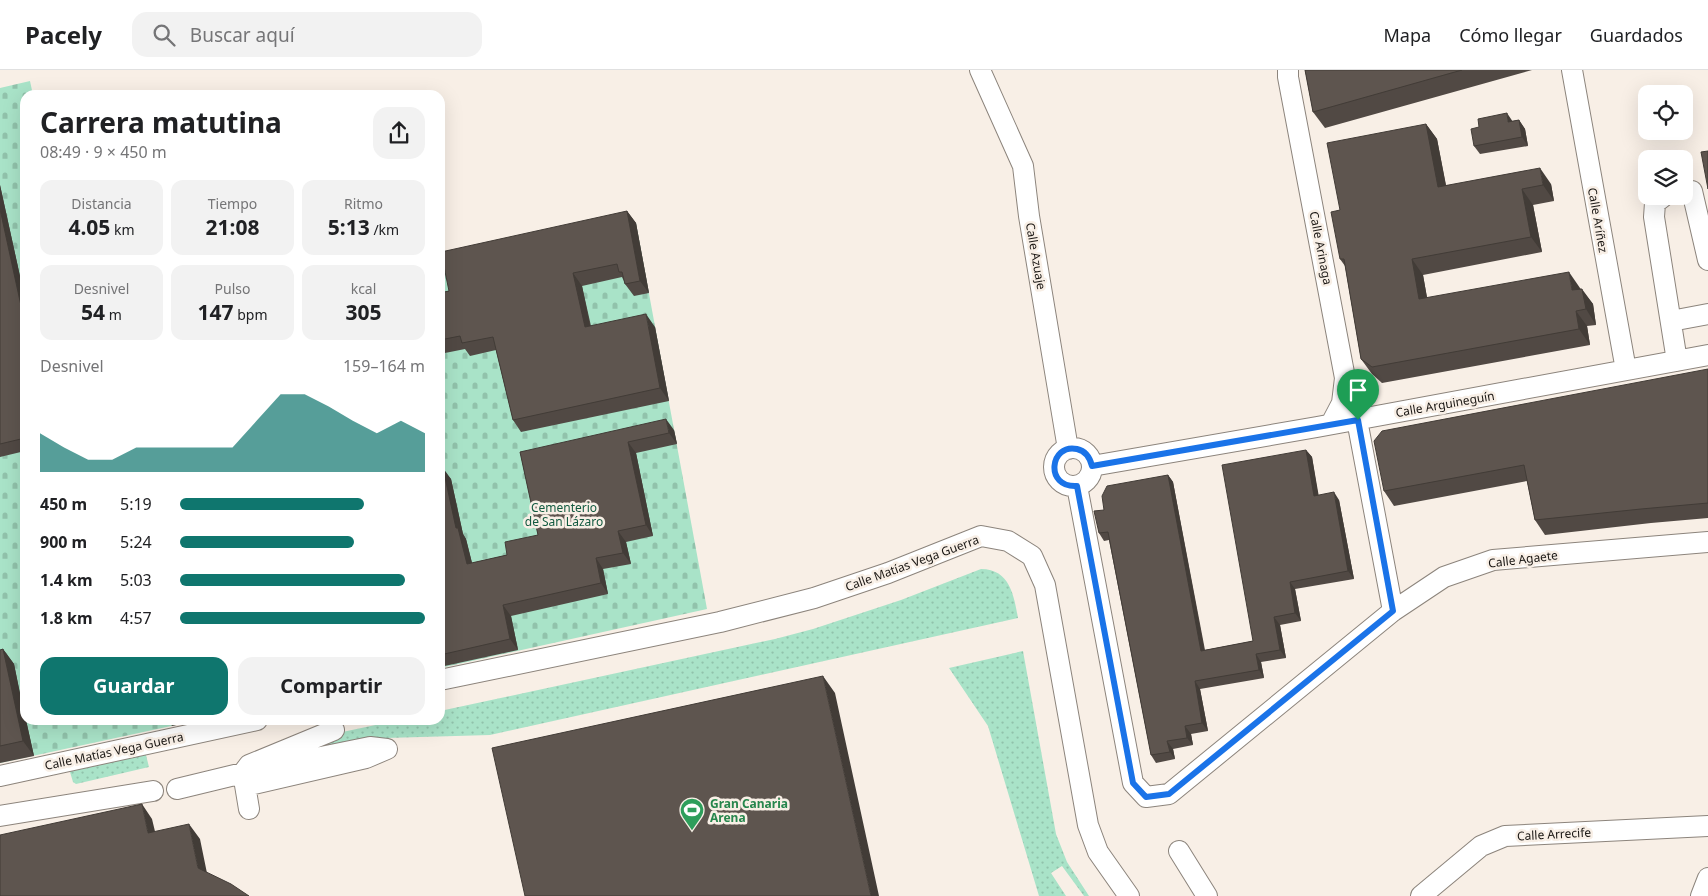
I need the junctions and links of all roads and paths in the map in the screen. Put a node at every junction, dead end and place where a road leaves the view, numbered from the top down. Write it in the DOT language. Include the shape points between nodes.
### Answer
graph roads {
  1 [pos="980,70"];
  2 [pos="1288,70"];
  3 [pos="1572,70"];
  4 [pos="1695,191"];
  5 [pos="1655,205"];
  6 [pos="1708,260"];
  7 [pos="1708,314"];
  8 [pos="1671,322"];
  9 [pos="1708,356"];
  10 [pos="1677,361"];
  11 [pos="1626,370"];
  12 [pos="1358,420"];
  13 [pos="1331,424"];
  14 [pos="1068,449"];
  15 [pos="1092,466"];
  16 [pos="1077,486"];
  17 [pos="1708,542"];
  18 [pos="1393,611"];
  19 [pos="445,679"];
  20 [pos="234,725"];
  21 [pos="334,730"];
  22 [pos="0,776"];
  23 [pos="246,779"];
  24 [pos="177,789"];
  25 [pos="153,791"];
  26 [pos="249,809"];
  27 [pos="0,816"];
  28 [pos="1708,826"];
  29 [pos="1179,851"];
  30 [pos="1708,878"];
  31 [pos="1129,896"];
  32 [pos="1206,896"];
  33 [pos="1420,896"];
  34 [pos="1701,896"];
  1 -- 14 [label="street, Calle Azuaje" via="1023,166"];
  2 -- 13 [label="street, Calle Arinaga" via="1346,378 1342,403"];
  3 -- 11 [label="street, Calle Aríñez"];
  4 -- 6 [label="street"];
  5 -- 8 [label="street"];
  7 -- 8 [label="street"];
  8 -- 10 [label="street"];
  9 -- 10 [label="street, Calle Arguineguín"];
  10 -- 11 [label="street, Calle Arguineguín"];
  11 -- 12 [label="street, Calle Arguineguín"];
  12 -- 13 [label="street, Calle Arguineguín"];
  12 -- 18 [label="street"];
  13 -- 15 [label="street, Calle Arguineguín"];
  14 -- 15 [label="street" via="1081,450"];
  14 -- 16 [label="street" via="1059,455 1054,472 1061,482"];
  15 -- 16 [label="street" via="1087,481"];
  16 -- 18 [label="street, Calle Agaete" via="1133,783 1146,797 1169,794"];
  17 -- 18 [label="street, Calle Agaete" via="1493,560 1444,577"];
  19 -- 31 [label="street, Calle Matías Vega Guerra" via="720,622 814,598 981,536 1008,541 1032,556 1045,585 1088,825 1098,852"];
  20 -- 22 [label="street, Calle Matías Vega Guerra"];
  21 -- 23 [label="street" via="249,765"];
  23 -- 23 [label="street" via="366,758 387,748 370,747"];
  23 -- 24 [label="street"];
  23 -- 26 [label="street"];
  25 -- 27 [label="street"];
  28 -- 33 [label="street, Calle Arrecife" via="1505,836 1481,846"];
  29 -- 32 [label="street"];
  30 -- 34 [label="street"];
}
